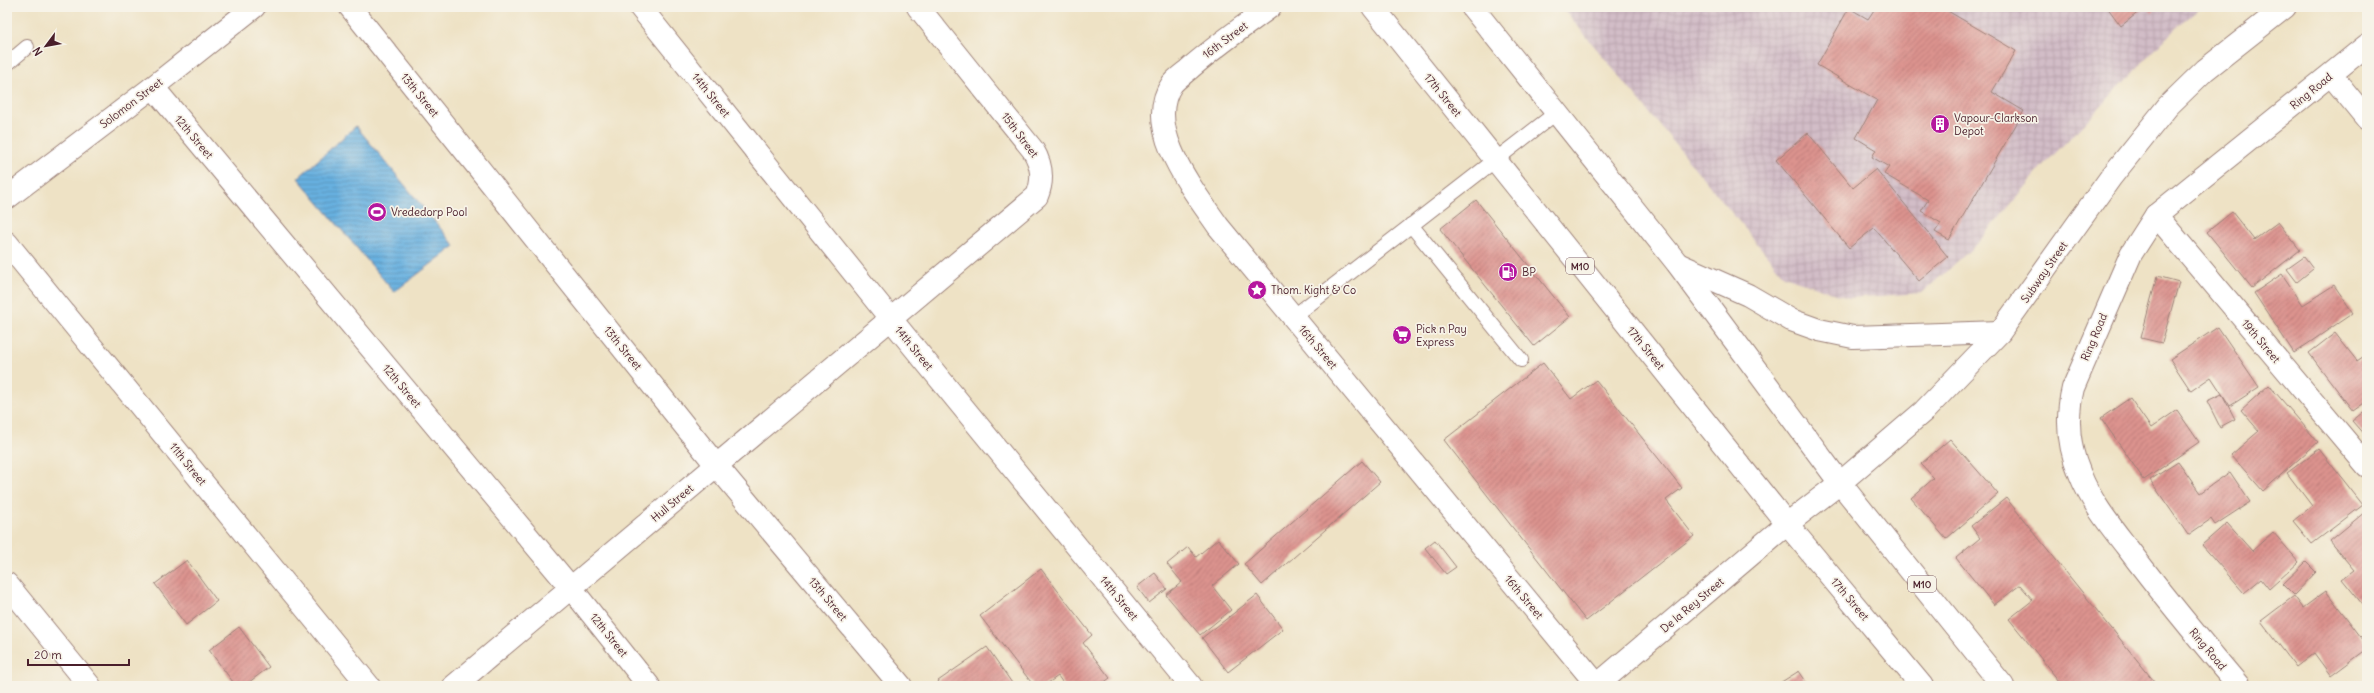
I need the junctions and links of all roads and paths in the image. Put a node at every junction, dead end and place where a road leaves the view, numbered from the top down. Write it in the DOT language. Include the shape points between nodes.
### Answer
graph roads {
  1 [pos="254,7"];
  2 [pos="350,7"];
  3 [pos="640,7"];
  4 [pos="918,7"];
  5 [pos="1270,7"];
  6 [pos="1373,7"];
  7 [pos="1472,7"];
  8 [pos="2285,7"];
  9 [pos="2367,45"];
  10 [pos="27,47"];
  11 [pos="7,64"];
  12 [pos="2331,75"];
  13 [pos="153,87"];
  14 [pos="1556,113"];
  15 [pos="2367,119"];
  16 [pos="1495,160"];
  17 [pos="7,198"];
  18 [pos="2156,215"];
  19 [pos="1411,225"];
  20 [pos="7,243"];
  21 [pos="1677,263"];
  22 [pos="1293,317"];
  23 [pos="890,318"];
  24 [pos="2000,332"];
  25 [pos="1521,360"];
  26 [pos="716,465"];
  27 [pos="2367,466"];
  28 [pos="1840,483"];
  29 [pos="1787,524"];
  30 [pos="7,584"];
  31 [pos="571,588"];
  32 [pos="90,686"];
  33 [pos="369,686"];
  34 [pos="454,686"];
  35 [pos="649,686"];
  36 [pos="901,686"];
  37 [pos="1191,686"];
  38 [pos="1597,686"];
  39 [pos="1922,686"];
  40 [pos="2003,686"];
  41 [pos="2239,686"];
  1 -- 13 [label="street, Solomon Street"];
  2 -- 26 [label="street, 13th Street"];
  3 -- 23 [label="street, 14th Street"];
  4 -- 23 [label="street, 15th Street" via="1033,150 1039,160 1042,184 1037,196 1028,205"];
  5 -- 22 [label="street, 16th Street" via="1202,57 1172,84 1165,103 1164,121 1167,141 1188,181 1218,226"];
  6 -- 16 [label="street, 17th Street / M10"];
  7 -- 14 [label="street, M10"];
  8 -- 24 [label="street, Subway Street" via="2205,70 2168,106 2111,177"];
  9 -- 12 [label="street, Ring Road"];
  10 -- 11 [label="lane"];
  12 -- 15 [label="street"];
  12 -- 18 [label="street, Ring Road"];
  13 -- 17 [label="street, Solomon Street"];
  13 -- 31 [label="street, 12th Street"];
  14 -- 16 [label="lane"];
  14 -- 21 [label="street, M10"];
  16 -- 19 [label="lane"];
  16 -- 29 [label="street, 17th Street / M10"];
  18 -- 27 [label="street, 19th Street"];
  18 -- 41 [label="street, Ring Road" via="2131,254 2073,388 2068,409 2070,441 2080,475 2108,521 2152,582"];
  19 -- 22 [label="lane"];
  19 -- 25 [label="lane"];
  20 -- 33 [label="street, 11th Street"];
  21 -- 24 [label="street" via="1748,295 1791,320 1819,330 1853,337"];
  21 -- 28 [label="street, M10"];
  22 -- 38 [label="street, 16th Street"];
  23 -- 26 [label="street, Hull Street"];
  23 -- 37 [label="street, 14th Street"];
  24 -- 28 [label="street, Subway Street" via="1924,411"];
  26 -- 31 [label="street, Hull Street"];
  26 -- 36 [label="street, 13th Street"];
  28 -- 29 [label="street, Subway Street"];
  28 -- 40 [label="street, M10"];
  29 -- 38 [label="street, De la Rey Street"];
  29 -- 39 [label="street, 17th Street / M10"];
  30 -- 32 [label="street"];
  31 -- 34 [label="street, Hull Street"];
  31 -- 35 [label="street, 12th Street"];
}
